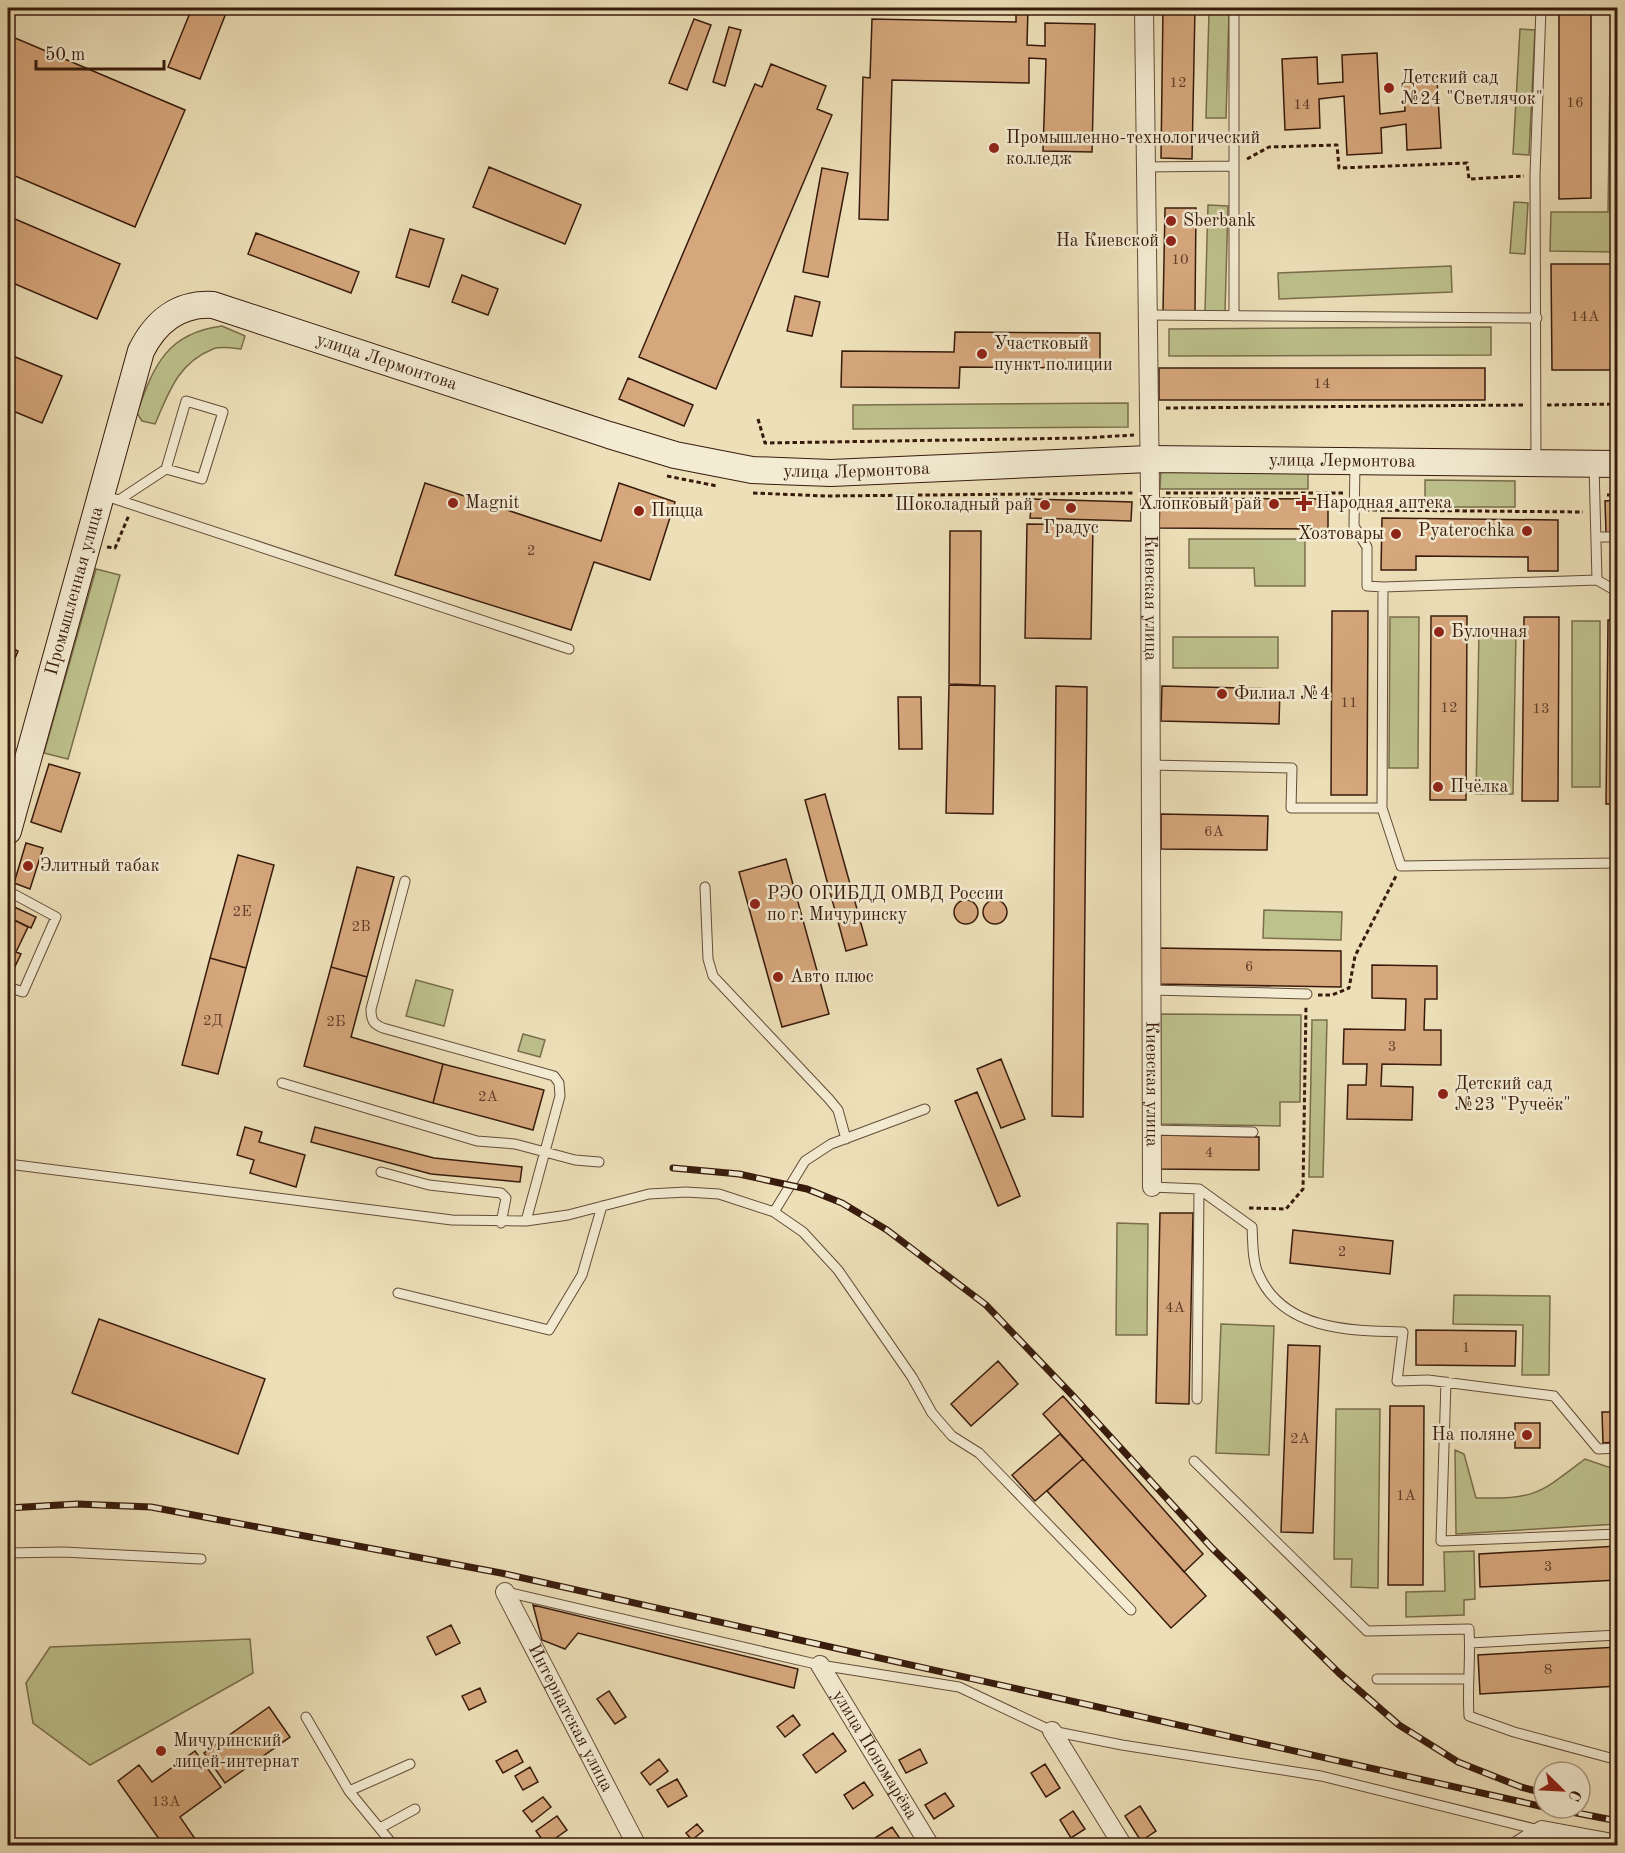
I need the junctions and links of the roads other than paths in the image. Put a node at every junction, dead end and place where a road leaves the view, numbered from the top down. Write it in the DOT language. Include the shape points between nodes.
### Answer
graph roads {
  1 [pos="1144,8"];
  2 [pos="1234,8"];
  3 [pos="1541,8"];
  4 [pos="1234,166"];
  5 [pos="1145,167"];
  6 [pos="1147,315"];
  7 [pos="1234,316"];
  8 [pos="1537,318"];
  9 [pos="141,351"];
  10 [pos="1148,446"];
  11 [pos="1355,463"];
  12 [pos="1606,464"];
  13 [pos="1536,465"];
  14 [pos="166,470"];
  15 [pos="111,497"];
  16 [pos="1596,537"];
  17 [pos="1617,537"];
  18 [pos="1597,580"];
  19 [pos="1383,587"];
  20 [pos="1617,592"];
  21 [pos="569,649"];
  22 [pos="1149,765"];
  23 [pos="1382,808"];
  24 [pos="8,831"];
  25 [pos="1617,863"];
  26 [pos="405,881"];
  27 [pos="705,887"];
  28 [pos="8,891"];
  29 [pos="8,987"];
  30 [pos="1150,990"];
  31 [pos="1307,994"];
  32 [pos="282,1083"];
  33 [pos="925,1109"];
  34 [pos="1151,1130"];
  35 [pos="1253,1132"];
  36 [pos="846,1139"];
  37 [pos="545,1152"];
  38 [pos="599,1162"];
  39 [pos="8,1164"];
  40 [pos="381,1172"];
  41 [pos="1152,1187"];
  42 [pos="1199,1189"];
  43 [pos="602,1206"];
  44 [pos="774,1212"];
  45 [pos="526,1221"];
  46 [pos="501,1223"];
  47 [pos="399,1293"];
  48 [pos="1446,1382"];
  49 [pos="1197,1399"];
  50 [pos="1617,1448"];
  51 [pos="1194,1461"];
  52 [pos="1617,1534"];
  53 [pos="8,1553"];
  54 [pos="201,1559"];
  55 [pos="505,1592"];
  56 [pos="1131,1610"];
  57 [pos="1617,1635"];
  58 [pos="1470,1643"];
  59 [pos="820,1665"];
  60 [pos="1377,1679"];
  61 [pos="1467,1679"];
  62 [pos="306,1717"];
  63 [pos="1052,1731"];
  64 [pos="1617,1760"];
  65 [pos="410,1764"];
  66 [pos="349,1791"];
  67 [pos="416,1809"];
  68 [pos="380,1828"];
  69 [pos="1542,1830"];
  70 [pos="1617,1844"];
  71 [pos="394,1845"];
  72 [pos="638,1845"];
  73 [pos="930,1845"];
  74 [pos="1123,1845"];
  75 [pos="1517,1845"];
  1 -- 5 [label="street, Киевская улица"];
  2 -- 4 [label="lane"];
  3 -- 8 [label="lane" via="1535,175"];
  4 -- 5 [label="lane"];
  4 -- 7 [label="lane"];
  5 -- 6 [label="street, Киевская улица"];
  6 -- 7 [label="lane"];
  6 -- 10 [label="street, Киевская улица"];
  7 -- 8 [label="lane"];
  8 -- 13 [label="lane"];
  9 -- 10 [label="street, улица Лермонтова" via="151,330 165,320 194,304 213,305 609,435 675,455 752,470 831,473"];
  9 -- 15 [label="street, Промышленная улица"];
  10 -- 11 [label="street, улица Лермонтова"];
  10 -- 22 [label="street, Киевская улица"];
  11 -- 13 [label="street, улица Лермонтова"];
  11 -- 19 [label="lane" via="1354,526 1367,547 1367,586"];
  12 -- 13 [label="street, улица Лермонтова"];
  12 -- 16 [label="lane" via="1596,513"];
  14 -- 14 [label="lane" via="202,479 223,412 186,401"];
  14 -- 15 [label="lane"];
  15 -- 21 [label="lane"];
  15 -- 24 [label="street, Промышленная улица"];
  16 -- 17 [label="lane"];
  16 -- 18 [label="lane"];
  18 -- 19 [label="lane"];
  18 -- 20 [label="lane"];
  19 -- 23 [label="lane"];
  22 -- 23 [label="lane" via="1292,768 1291,808"];
  22 -- 30 [label="street, Киевская улица"];
  23 -- 25 [label="lane" via="1401,866"];
  26 -- 37 [label="lane" via="371,1018 383,1029 554,1076 560,1096"];
  27 -- 36 [label="lane" via="708,959 713,976 838,1110"];
  28 -- 29 [label="lane" via="56,917 23,992"];
  30 -- 31 [label="lane"];
  30 -- 34 [label="street, Киевская улица"];
  32 -- 37 [label="lane" via="477,1141 515,1144"];
  33 -- 36 [label="lane"];
  34 -- 35 [label="lane"];
  34 -- 41 [label="street, Киевская улица"];
  36 -- 44 [label="lane" via="805,1161"];
  37 -- 38 [label="lane"];
  37 -- 45 [label="lane"];
  39 -- 46 [label="lane"];
  40 -- 46 [label="lane" via="429,1185 501,1193 506,1198"];
  41 -- 42 [label="lane"];
  42 -- 48 [label="lane" via="1252,1227 1257,1271 1273,1299 1306,1321 1366,1331 1403,1332 1397,1381"];
  42 -- 49 [label="lane"];
  43 -- 44 [label="lane" via="649,1194 686,1192 719,1194"];
  43 -- 45 [label="lane"];
  43 -- 47 [label="lane" via="582,1275 549,1329"];
  44 -- 56 [label="lane" via="803,1232 838,1270 912,1377 932,1413 952,1436 979,1453"];
  45 -- 46 [label="lane"];
  48 -- 50 [label="lane" via="1554,1396 1598,1449"];
  48 -- 52 [label="lane" via="1441,1541"];
  51 -- 58 [label="lane" via="1367,1631 1469,1629"];
  53 -- 54 [label="lane"];
  55 -- 59 [label="lane"];
  55 -- 72 [label="street, Интернатская улица"];
  57 -- 58 [label="lane"];
  58 -- 61 [label="lane" via="1472,1667"];
  59 -- 63 [label="lane" via="959,1687"];
  59 -- 73 [label="street, улица Пономарёва"];
  60 -- 61 [label="lane"];
  61 -- 64 [label="lane" via="1469,1716"];
  62 -- 66 [label="lane"];
  63 -- 69 [label="lane" via="1321,1776"];
  63 -- 74 [label="street"];
  65 -- 66 [label="lane"];
  66 -- 68 [label="lane"];
  67 -- 68 [label="lane"];
  68 -- 71 [label="lane"];
  69 -- 70 [label="street"];
  69 -- 75 [label="street"];
}
